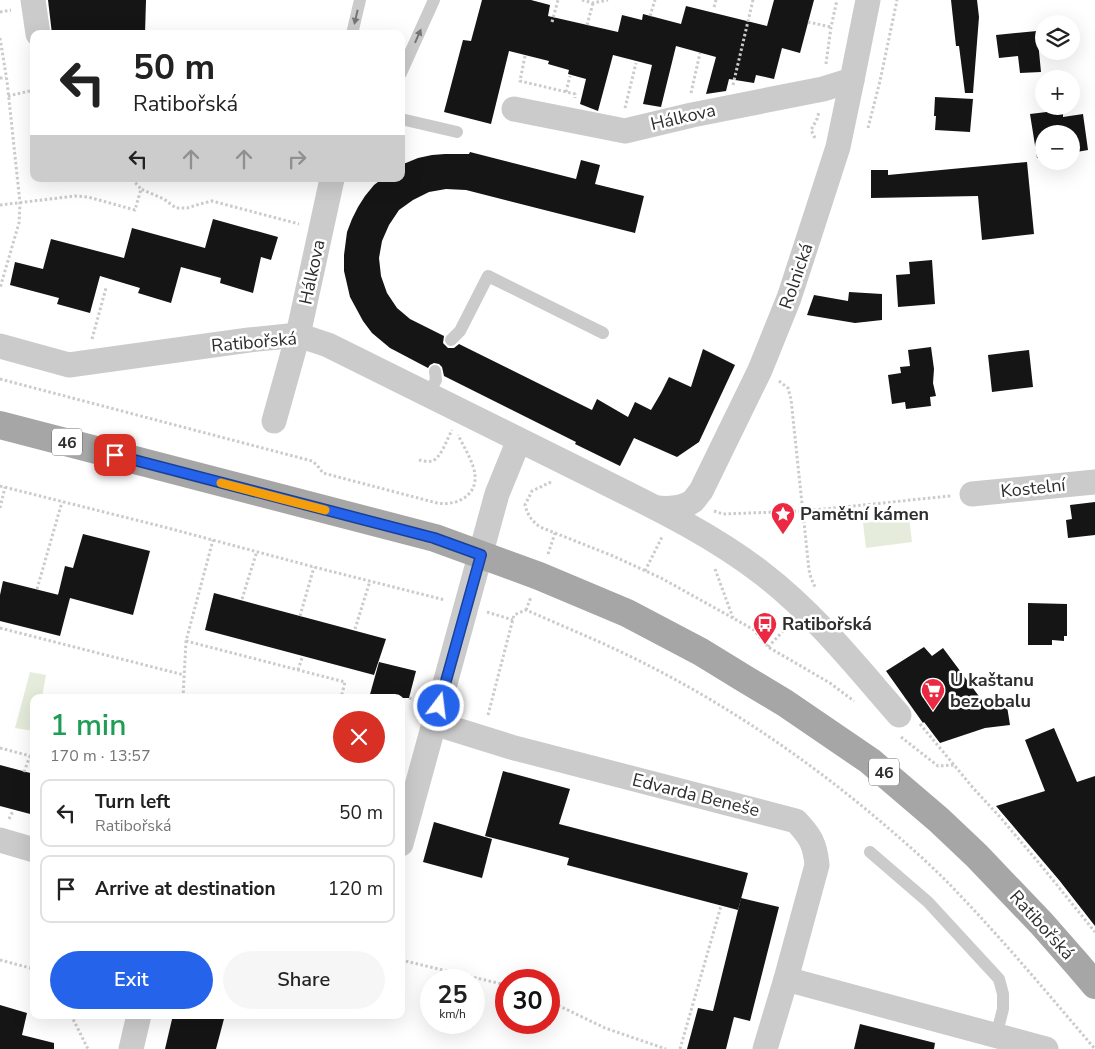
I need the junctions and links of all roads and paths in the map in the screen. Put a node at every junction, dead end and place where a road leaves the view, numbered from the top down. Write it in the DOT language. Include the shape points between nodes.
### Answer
graph roads {
  1 [pos="33,0"];
  2 [pos="360,0"];
  3 [pos="434,0"];
  4 [pos="558,0"];
  5 [pos="582,0"];
  6 [pos="608,0"];
  7 [pos="655,0"];
  8 [pos="716,0"];
  9 [pos="753,0"];
  10 [pos="837,0"];
  11 [pos="868,0"];
  12 [pos="593,3"];
  13 [pos="714,7"];
  14 [pos="650,16"];
  15 [pos="552,22"];
  16 [pos="808,22"];
  17 [pos="587,25"];
  18 [pos="831,27"];
  19 [pos="37,30"];
  20 [pos="353,30"];
  21 [pos="0,38"];
  22 [pos="700,53"];
  23 [pos="525,56"];
  24 [pos="405,63"];
  25 [pos="636,63"];
  26 [pos="826,67"];
  27 [pos="570,76"];
  28 [pos="0,78"];
  29 [pos="6,78"];
  30 [pos="852,80"];
  31 [pos="30,91"];
  32 [pos="566,92"];
  33 [pos="732,93"];
  34 [pos="691,95"];
  35 [pos="8,96"];
  36 [pos="574,102"];
  37 [pos="514,109"];
  38 [pos="623,116"];
  39 [pos="405,120"];
  40 [pos="812,130"];
  41 [pos="458,132"];
  42 [pos="814,143"];
  43 [pos="135,182"];
  44 [pos="331,182"];
  45 [pos="141,188"];
  46 [pos="20,204"];
  47 [pos="0,205"];
  48 [pos="300,224"];
  49 [pos="0,288"];
  50 [pos="106,288"];
  51 [pos="603,333"];
  52 [pos="298,335"];
  53 [pos="457,338"];
  54 [pos="101,340"];
  55 [pos="0,346"];
  56 [pos="0,379"];
  57 [pos="779,381"];
  58 [pos="274,421"];
  59 [pos="0,425"];
  60 [pos="519,440"];
  61 [pos="419,460"];
  62 [pos="552,481"];
  63 [pos="1095,482"];
  64 [pos="0,486"];
  65 [pos="5,487"];
  66 [pos="972,494"];
  67 [pos="62,502"];
  68 [pos="692,502"];
  69 [pos="0,508"];
  70 [pos="661,519"];
  71 [pos="213,540"];
  72 [pos="256,551"];
  73 [pos="481,555"];
  74 [pos="712,562"];
  75 [pos="314,567"];
  76 [pos="646,571"];
  77 [pos="370,581"];
  78 [pos="37,590"];
  79 [pos="242,600"];
  80 [pos="811,601"];
  81 [pos="450,602"];
  82 [pos="300,616"];
  83 [pos="733,618"];
  84 [pos="0,628"];
  85 [pos="356,629"];
  86 [pos="186,641"];
  87 [pos="768,647"];
  88 [pos="302,658"];
  89 [pos="298,670"];
  90 [pos="184,676"];
  91 [pos="183,694"];
  92 [pos="342,694"];
  93 [pos="860,706"];
  94 [pos="434,723"];
  95 [pos="904,723"];
  96 [pos="482,738"];
  97 [pos="0,748"];
  98 [pos="30,756"];
  99 [pos="30,760"];
  100 [pos="954,764"];
  101 [pos="24,772"];
  102 [pos="405,829"];
  103 [pos="0,840"];
  104 [pos="30,849"];
  105 [pos="870,852"];
  106 [pos="721,906"];
  107 [pos="1095,932"];
  108 [pos="0,960"];
  109 [pos="405,961"];
  110 [pos="30,968"];
  111 [pos="786,979"];
  112 [pos="495,982"];
  113 [pos="1095,985"];
  114 [pos="560,1006"];
  115 [pos="73,1019"];
  116 [pos="138,1019"];
  117 [pos="996,1036"];
  118 [pos="88,1049"];
  119 [pos="131,1049"];
  120 [pos="666,1049"];
  121 [pos="680,1049"];
  122 [pos="765,1049"];
  123 [pos="1046,1049"];
  124 [pos="1095,1049"];
  1 -- 19 [label="street"];
  2 -- 20 [label="lane, one-way"];
  24 -- 3 [label="lane, one-way"];
  4 -- 15 [label="path"];
  5 -- 12 [label="path"];
  6 -- 12 [label="path"];
  7 -- 14 [label="path"];
  8 -- 13 [label="path"];
  9 -- 33 [label="path"];
  10 -- 18 [label="path"];
  11 -- 30 [label="street, Rolnická"];
  12 -- 17 [label="path"];
  16 -- 18 [label="path"];
  18 -- 26 [label="path"];
  21 -- 29 [label="path"];
  22 -- 34 [label="path"];
  23 -- 32 [label="path" via="520,81"];
  25 -- 38 [label="path"];
  27 -- 32 [label="path"];
  28 -- 29 [label="path"];
  29 -- 35 [label="path"];
  30 -- 37 [label="street, Hálkova" via="625,131"];
  30 -- 68 [label="street, Rolnická" via="838,147 789,298 760,370 701,491"];
  31 -- 35 [label="path"];
  32 -- 36 [label="path" via="575,94"];
  35 -- 46 [label="path"];
  39 -- 41 [label="lane"];
  40 -- 42 [label="path"];
  43 -- 45 [label="path"];
  44 -- 52 [label="street, Hálkova"];
  45 -- 46 [label="path" via="134,210 75,196"];
  45 -- 48 [label="path" via="176,208 212,201"];
  46 -- 47 [label="path"];
  46 -- 49 [label="path" via="19,223"];
  50 -- 54 [label="path" via="91,341"];
  51 -- 53 [label="lane" via="488,276"];
  52 -- 55 [label="street, Ratibořská" via="69,366"];
  52 -- 58 [label="street, Hálkova"];
  52 -- 60 [label="street, Ratibořská" via="436,381"];
  56 -- 61 [label="path" via="312,461 323,473 437,504 452,504 471,491 476,477 454,426 436,458 428,462"];
  57 -- 80 [label="path" via="788,388 791,399"];
  59 -- 73 [label="main road, Ratibořská / 46" via="434,538"];
  60 -- 70 [label="street, Ratibořská"];
  60 -- 73 [label="street" via="497,494"];
  62 -- 76 [label="path" via="532,491 525,506 532,522"];
  63 -- 66 [label="street, Kostelní"];
  64 -- 65 [label="path"];
  65 -- 67 [label="path"];
  65 -- 69 [label="path"];
  66 -- 68 [label="path" via="803,511 723,514"];
  67 -- 71 [label="path"];
  67 -- 78 [label="path"];
  68 -- 70 [label="street" via="670,509"];
  70 -- 76 [label="path"];
  70 -- 80 [label="street, Ratibořská" via="710,538 763,573 793,598"];
  71 -- 72 [label="path"];
  71 -- 86 [label="path"];
  72 -- 75 [label="path"];
  72 -- 79 [label="path"];
  73 -- 94 [label="street"];
  73 -- 113 [label="main road, Ratibořská / 46" via="636,618 701,652 870,760 977,856"];
  74 -- 83 [label="path"];
  75 -- 77 [label="path"];
  75 -- 82 [label="path"];
  76 -- 83 [label="path"];
  77 -- 81 [label="path"];
  77 -- 85 [label="path"];
  80 -- 87 [label="path"];
  80 -- 95 [label="street, Ratibořská" via="832,637"];
  83 -- 87 [label="path" via="754,630"];
  84 -- 90 [label="path"];
  86 -- 89 [label="path"];
  86 -- 90 [label="path"];
  87 -- 93 [label="path" via="830,683"];
  88 -- 89 [label="path"];
  89 -- 92 [label="path" via="345,682"];
  90 -- 91 [label="path"];
  94 -- 96 [label="street, Edvarda Beneše"];
  94 -- 102 [label="street"];
  95 -- 100 [label="path"];
  95 -- 100 [label="path" via="938,766"];
  96 -- 111 [label="street, Edvarda Beneše" via="796,820 809,835 817,865"];
  96 -- 124 [label="path" via="514,615 526,610 617,650 716,703 773,739 876,817 954,889"];
  97 -- 98 [label="path"];
  99 -- 101 [label="path"];
  100 -- 107 [label="path"];
  103 -- 104 [label="street"];
  105 -- 117 [label="lane" via="928,902 998,979 1003,1009"];
  106 -- 121 [label="path"];
  108 -- 110 [label="path"];
  109 -- 112 [label="path"];
  111 -- 117 [label="street"];
  111 -- 122 [label="street, Edvarda Beneše"];
  114 -- 120 [label="path" via="605,1028"];
  115 -- 118 [label="path"];
  116 -- 119 [label="street"];
  117 -- 123 [label="street"];
}
